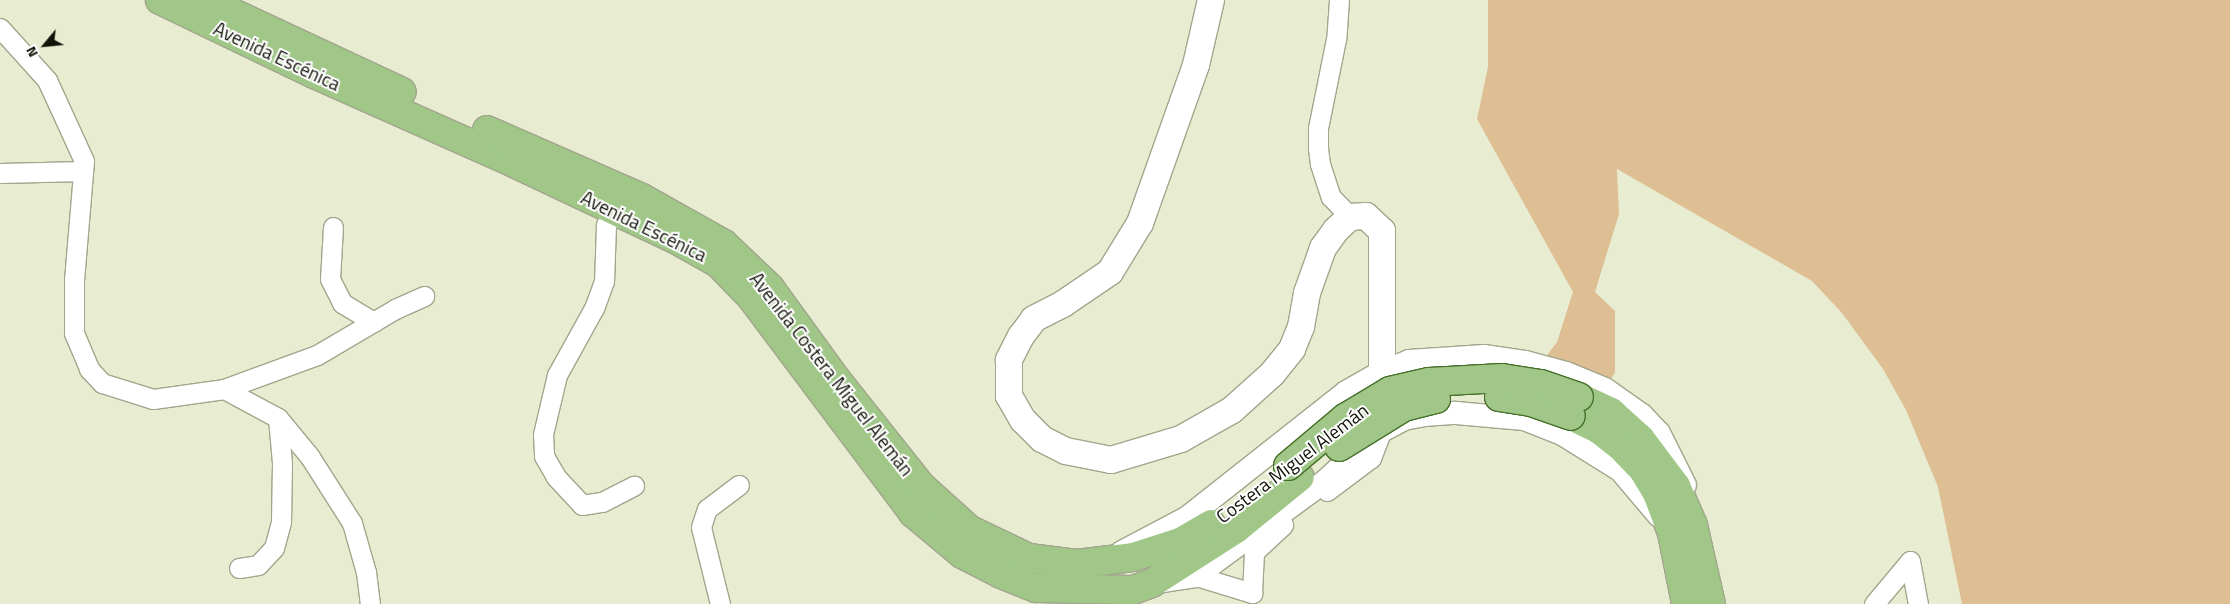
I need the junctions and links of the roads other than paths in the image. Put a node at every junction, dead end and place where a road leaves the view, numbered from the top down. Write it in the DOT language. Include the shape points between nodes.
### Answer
graph roads {
  1 [pos="160,0"];
  2 [pos="205,0"];
  3 [pos="1211,0"];
  4 [pos="1339,0"];
  5 [pos="0,28"];
  6 [pos="83,171"];
  7 [pos="0,173"];
  8 [pos="615,211"];
  9 [pos="1350,217"];
  10 [pos="333,227"];
  11 [pos="424,296"];
  12 [pos="374,322"];
  13 [pos="1381,372"];
  14 [pos="224,389"];
  15 [pos="278,418"];
  16 [pos="1382,430"];
  17 [pos="1294,471"];
  18 [pos="740,485"];
  19 [pos="634,486"];
  20 [pos="1683,529"];
  21 [pos="1242,544"];
  22 [pos="1107,560"];
  23 [pos="1077,564"];
  24 [pos="239,568"];
  25 [pos="1196,576"];
  26 [pos="1152,583"];
  27 [pos="1085,590"];
  28 [pos="1033,596"];
  29 [pos="1254,598"];
  30 [pos="370,604"];
  31 [pos="720,604"];
  32 [pos="1686,604"];
  33 [pos="1711,604"];
  34 [pos="1874,604"];
  35 [pos="1918,604"];
  1 -- 8 [label="main road, Avenida Escénica"];
  2 -- 23 [label="main road, Avenida Costera Miguel Alemán" via="374,80 642,198 724,244 770,288 836,379 921,486 970,530 1028,558"];
  3 -- 9 [label="main road" via="1196,65 1140,223 1110,272 1034,319 1009,360 1009,396 1023,420 1042,439 1066,451 1111,460 1181,439 1232,410 1272,374 1292,349 1323,248"];
  4 -- 9 [label="street" via="1336,39 1318,128 1318,148 1331,197"];
  5 -- 6 [label="street" via="47,80 84,161"];
  6 -- 7 [label="street"];
  6 -- 14 [label="street" via="74,279 74,333 89,369 102,383 153,399"];
  8 -- 19 [label="street" via="606,225 604,281 594,308 557,375 542,434 544,456 556,477 582,505 602,502"];
  8 -- 28 [label="main road, Avenida Escénica" via="718,263 751,297 913,513 962,554"];
  9 -- 13 [label="main road" via="1366,216 1382,231"];
  10 -- 12 [label="street" via="330,278 342,303"];
  11 -- 12 [label="street"];
  12 -- 14 [label="street" via="317,355"];
  13 -- 16 [label="main road"];
  13 -- 20 [label="street" via="1409,362 1484,356 1566,372 1605,390 1642,414 1659,433 1686,487"];
  13 -- 22 [label="street" via="1346,392 1188,517"];
  14 -- 15 [label="street"];
  15 -- 24 [label="street" via="282,463 281,521 274,548 258,565"];
  15 -- 30 [label="street" via="310,457 352,523 366,572"];
  16 -- 20 [label="street" via="1404,419 1424,415 1456,413 1524,418 1562,434 1620,470"];
  16 -- 21 [label="street" via="1324,482"];
  16 -- 29 [label="street" via="1371,458 1261,543 1254,552"];
  17 -- 20 [label="main road, Costera Miguel Alemán, bridge" via="1352,414 1390,391 1429,382 1502,378 1541,384 1575,406 1611,412 1640,438 1676,486"];
  17 -- 22 [label="main road, Costera Miguel Alemán" via="1180,542 1133,557"];
  17 -- 26 [label="main road, Costera Miguel Alemán" via="1236,528"];
  18 -- 31 [label="street" via="707,509 701,527"];
  20 -- 32 [label="main road, Costera Miguel Alemán"];
  20 -- 33 [label="main road, Costera Miguel Alemán"];
  21 -- 25 [label="street"];
  21 -- 29 [label="street" via="1243,565"];
  22 -- 23 [label="main road, Costera Miguel Alemán"];
  25 -- 26 [label="street"];
  25 -- 29 [label="street"];
  26 -- 27 [label="main road, Costera Miguel Alemán" via="1133,590"];
  27 -- 28 [label="main road, Avenida Escénica"];
  34 -- 35 [label="street" via="1910,561"];
}
